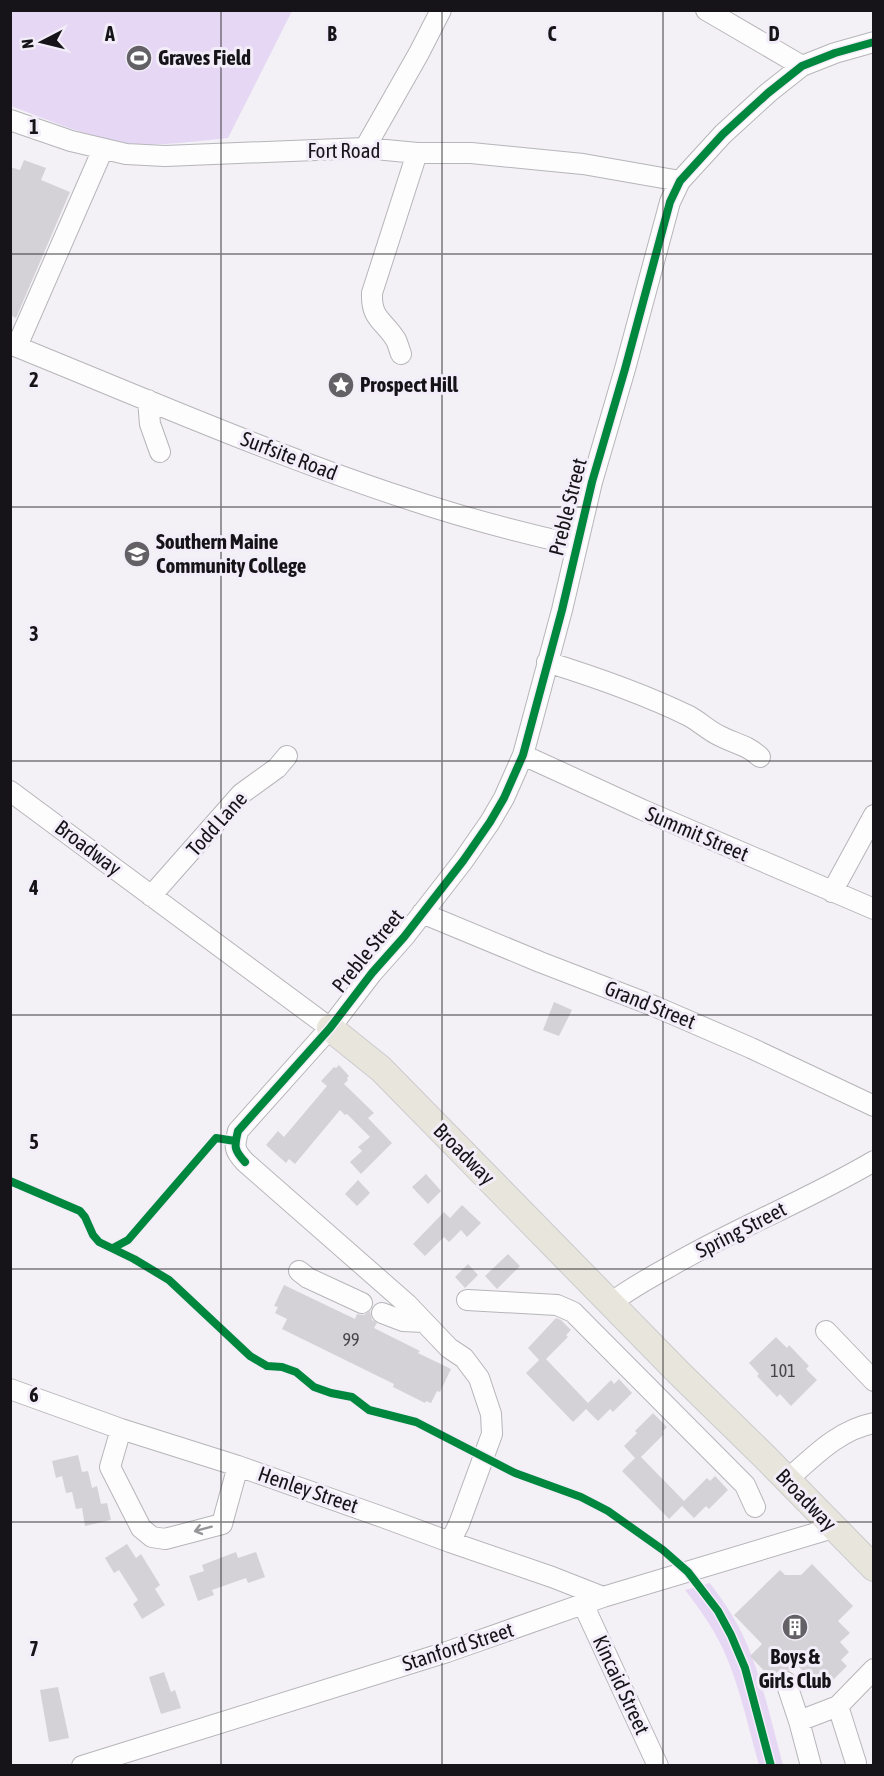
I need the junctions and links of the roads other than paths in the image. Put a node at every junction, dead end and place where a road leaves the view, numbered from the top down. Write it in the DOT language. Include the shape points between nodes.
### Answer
graph roads {
  1 [pos="441,10"];
  2 [pos="706,10"];
  3 [pos="734,18"];
  4 [pos="873,42"];
  5 [pos="802,66"];
  6 [pos="10,120"];
  7 [pos="365,148"];
  8 [pos="103,149"];
  9 [pos="417,153"];
  10 [pos="680,181"];
  11 [pos="14,345"];
  12 [pos="401,354"];
  13 [pos="148,400"];
  14 [pos="160,452"];
  15 [pos="576,545"];
  16 [pos="547,662"];
  17 [pos="523,755"];
  18 [pos="287,756"];
  19 [pos="760,756"];
  20 [pos="10,791"];
  21 [pos="873,815"];
  22 [pos="832,892"];
  23 [pos="151,896"];
  24 [pos="873,909"];
  25 [pos="422,913"];
  26 [pos="330,1028"];
  27 [pos="873,1106"];
  28 [pos="873,1161"];
  29 [pos="299,1271"];
  30 [pos="467,1300"];
  31 [pos="362,1303"];
  32 [pos="611,1303"];
  33 [pos="382,1313"];
  34 [pos="424,1322"];
  35 [pos="826,1331"];
  36 [pos="679,1373"];
  37 [pos="873,1381"];
  38 [pos="10,1389"];
  39 [pos="656,1393"];
  40 [pos="873,1423"];
  41 [pos="121,1429"];
  42 [pos="238,1466"];
  43 [pos="787,1480"];
  44 [pos="755,1507"];
  45 [pos="833,1528"];
  46 [pos="450,1542"];
  47 [pos="873,1568"];
  48 [pos="603,1597"];
  49 [pos="583,1604"];
  50 [pos="873,1669"];
  51 [pos="786,1682"];
  52 [pos="838,1706"];
  53 [pos="799,1721"];
  54 [pos="856,1763"];
  55 [pos="82,1766"];
  56 [pos="658,1766"];
  57 [pos="811,1766"];
  1 -- 7 [label="street"];
  2 -- 3 [label="street"];
  3 -- 5 [label="street"];
  4 -- 5 [label="street, Preble Street" via="834,52"];
  5 -- 10 [label="street, Preble Street" via="723,134"];
  6 -- 8 [label="street, Fort Road"];
  7 -- 8 [label="street, Fort Road" via="165,156"];
  7 -- 9 [label="street, Fort Road"];
  8 -- 11 [label="street"];
  9 -- 10 [label="street, Fort Road" via="471,153 583,164"];
  9 -- 12 [label="street" via="371,305 396,340"];
  10 -- 15 [label="street, Preble Street" via="664,223"];
  11 -- 13 [label="street, Surfsite Road"];
  13 -- 14 [label="street" via="150,424"];
  13 -- 15 [label="street, Surfsite Road" via="406,499"];
  15 -- 16 [label="street, Preble Street"];
  16 -- 17 [label="street, Preble Street"];
  16 -- 19 [label="street" via="644,696"];
  17 -- 22 [label="street, Summit Street"];
  17 -- 25 [label="street, Preble Street" via="490,822"];
  18 -- 23 [label="street, Todd Lane" via="241,794"];
  20 -- 23 [label="street, Broadway"];
  21 -- 22 [label="street"];
  22 -- 24 [label="street, Summit Street"];
  23 -- 26 [label="street, Broadway"];
  25 -- 26 [label="street, Preble Street"];
  25 -- 27 [label="street, Grand Street" via="654,1006"];
  26 -- 32 [label="main road, Broadway" via="381,1069"];
  26 -- 34 [label="street, Preble Street" via="238,1131 236,1152"];
  28 -- 32 [label="street, Spring Street" via="695,1252"];
  29 -- 31 [label="street"];
  30 -- 39 [label="street" via="557,1305 573,1312"];
  32 -- 36 [label="main road, Broadway"];
  33 -- 34 [label="street" via="403,1321"];
  34 -- 46 [label="street" via="464,1358 479,1378 491,1414 492,1434"];
  35 -- 37 [label="street"];
  36 -- 39 [label="street"];
  36 -- 43 [label="main road, Broadway"];
  38 -- 41 [label="street, Henley Street"];
  39 -- 44 [label="street" via="745,1485"];
  40 -- 43 [label="street" via="833,1440"];
  41 -- 42 [label="street, Henley Street"];
  42 -- 41 [label="street, one-way" via="222,1524 165,1539 152,1537 141,1528 110,1467"];
  42 -- 46 [label="street, Henley Street"];
  43 -- 45 [label="main road, Broadway"];
  45 -- 47 [label="main road, Broadway"];
  45 -- 48 [label="street, Stanford Street"];
  46 -- 48 [label="street, Henley Street"];
  48 -- 49 [label="street, Stanford Street"];
  49 -- 55 [label="street, Stanford Street" via="447,1652"];
  49 -- 56 [label="street, Kincaid Street"];
  50 -- 52 [label="street"];
  51 -- 53 [label="street"];
  52 -- 53 [label="street"];
  52 -- 54 [label="street"];
  53 -- 57 [label="street"];
}
